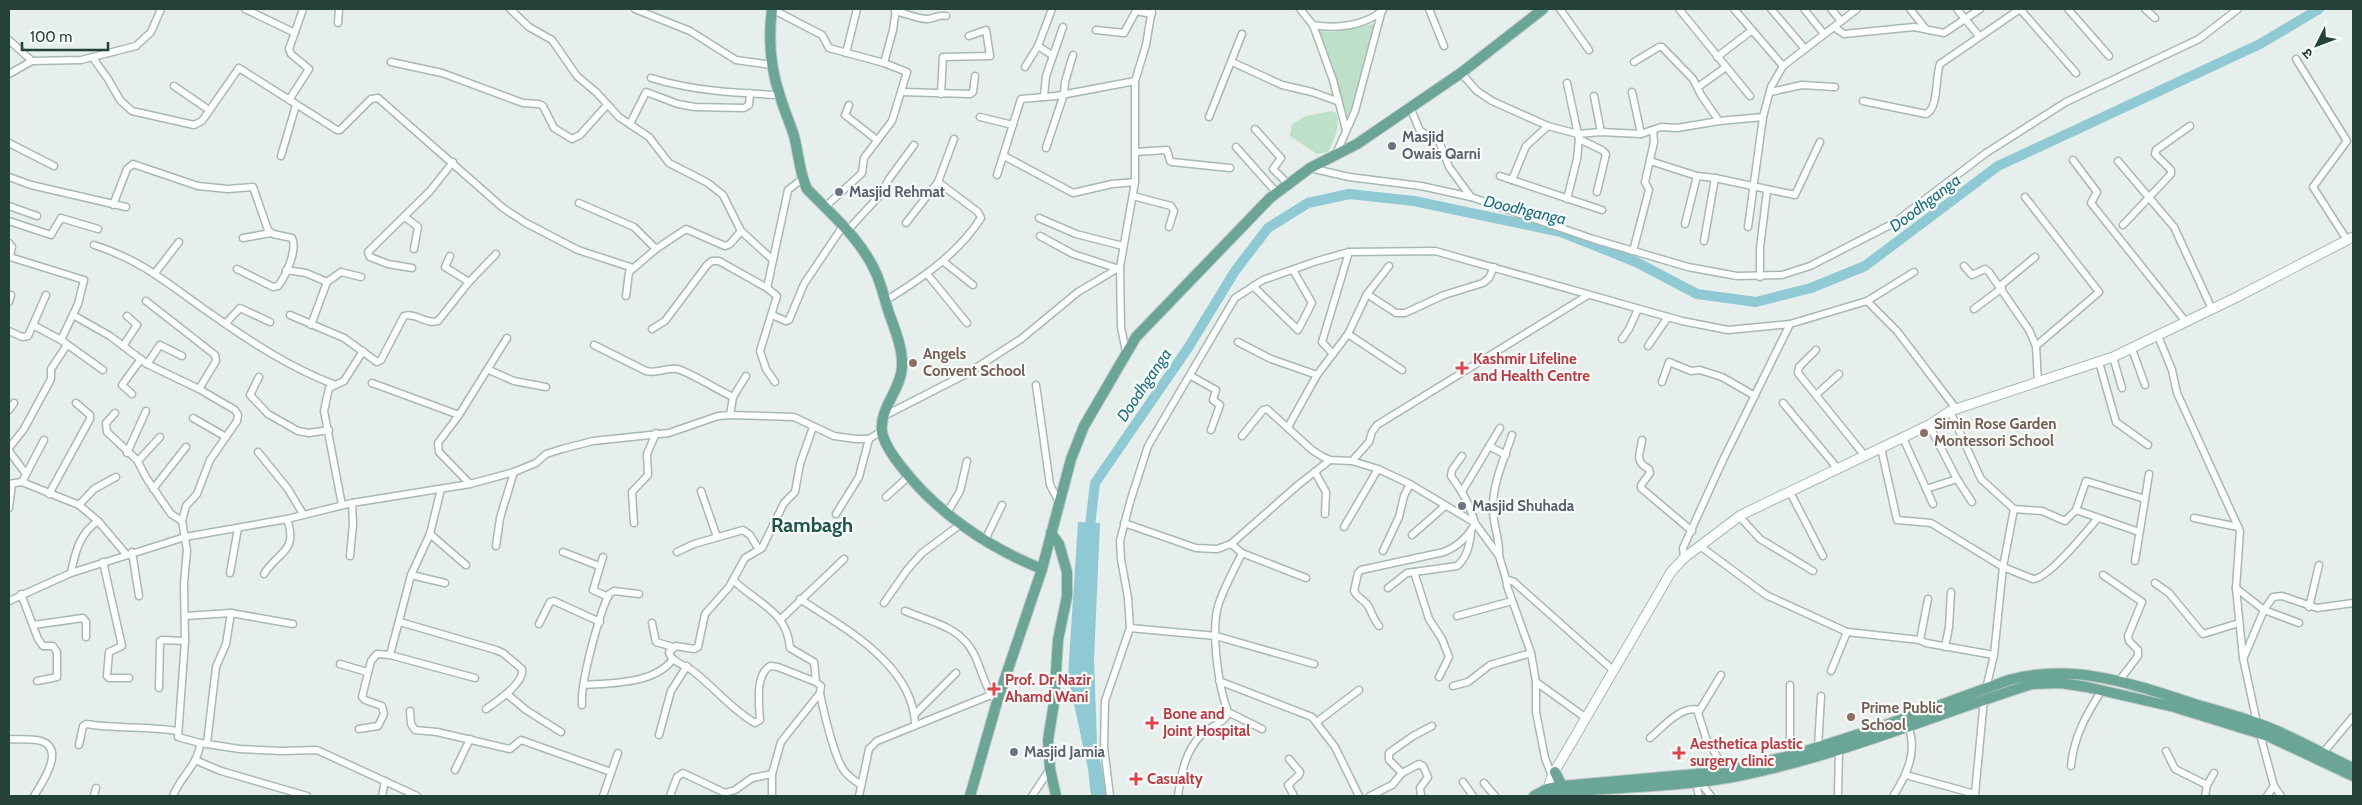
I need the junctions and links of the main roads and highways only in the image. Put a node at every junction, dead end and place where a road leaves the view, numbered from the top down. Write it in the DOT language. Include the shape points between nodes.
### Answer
graph roads {
  1 [pos="772,9"];
  2 [pos="1543,9"];
  3 [pos="2350,239"];
  4 [pos="1051,534"];
  5 [pos="1042,569"];
  6 [pos="1985,694"];
  7 [pos="2259,728"];
  8 [pos="2353,768"];
  9 [pos="1553,774"];
  10 [pos="2353,776"];
  11 [pos="1562,786"];
  12 [pos="1549,795"];
  13 [pos="970,796"];
  14 [pos="1056,796"];
  15 [pos="1534,796"];
  1 -- 5 [label="main road" via="769,45 772,66 794,137 802,179 863,249 877,274 898,339 901,377 884,416 882,431 909,476 947,513 985,540"];
  2 -- 4 [label="main road" via="1461,73 1356,144 1310,168 1288,184 1136,337 1084,426 1071,459"];
  3 -- 9 [label="main road" via="2132,349 1953,411 1740,517 1684,558 1671,572"];
  4 -- 5 [label="main road"];
  4 -- 14 [label="main road" via="1059,544 1067,572 1067,596 1060,623 1048,740"];
  5 -- 13 [label="main road" via="994,699"];
  6 -- 7 [label="main road" via="2032,684 2061,683"];
  6 -- 7 [label="main road" via="2032,673 2056,672 2120,681"];
  6 -- 11 [label="main road" via="1790,756 1725,770"];
  6 -- 12 [label="main road" via="1908,726 1790,764 1698,782"];
  7 -- 8 [label="main road"];
  7 -- 10 [label="main road"];
  9 -- 11 [label="main road"];
  9 -- 12 [label="main road"];
  11 -- 12 [label="main road"];
  12 -- 15 [label="main road"];
}
